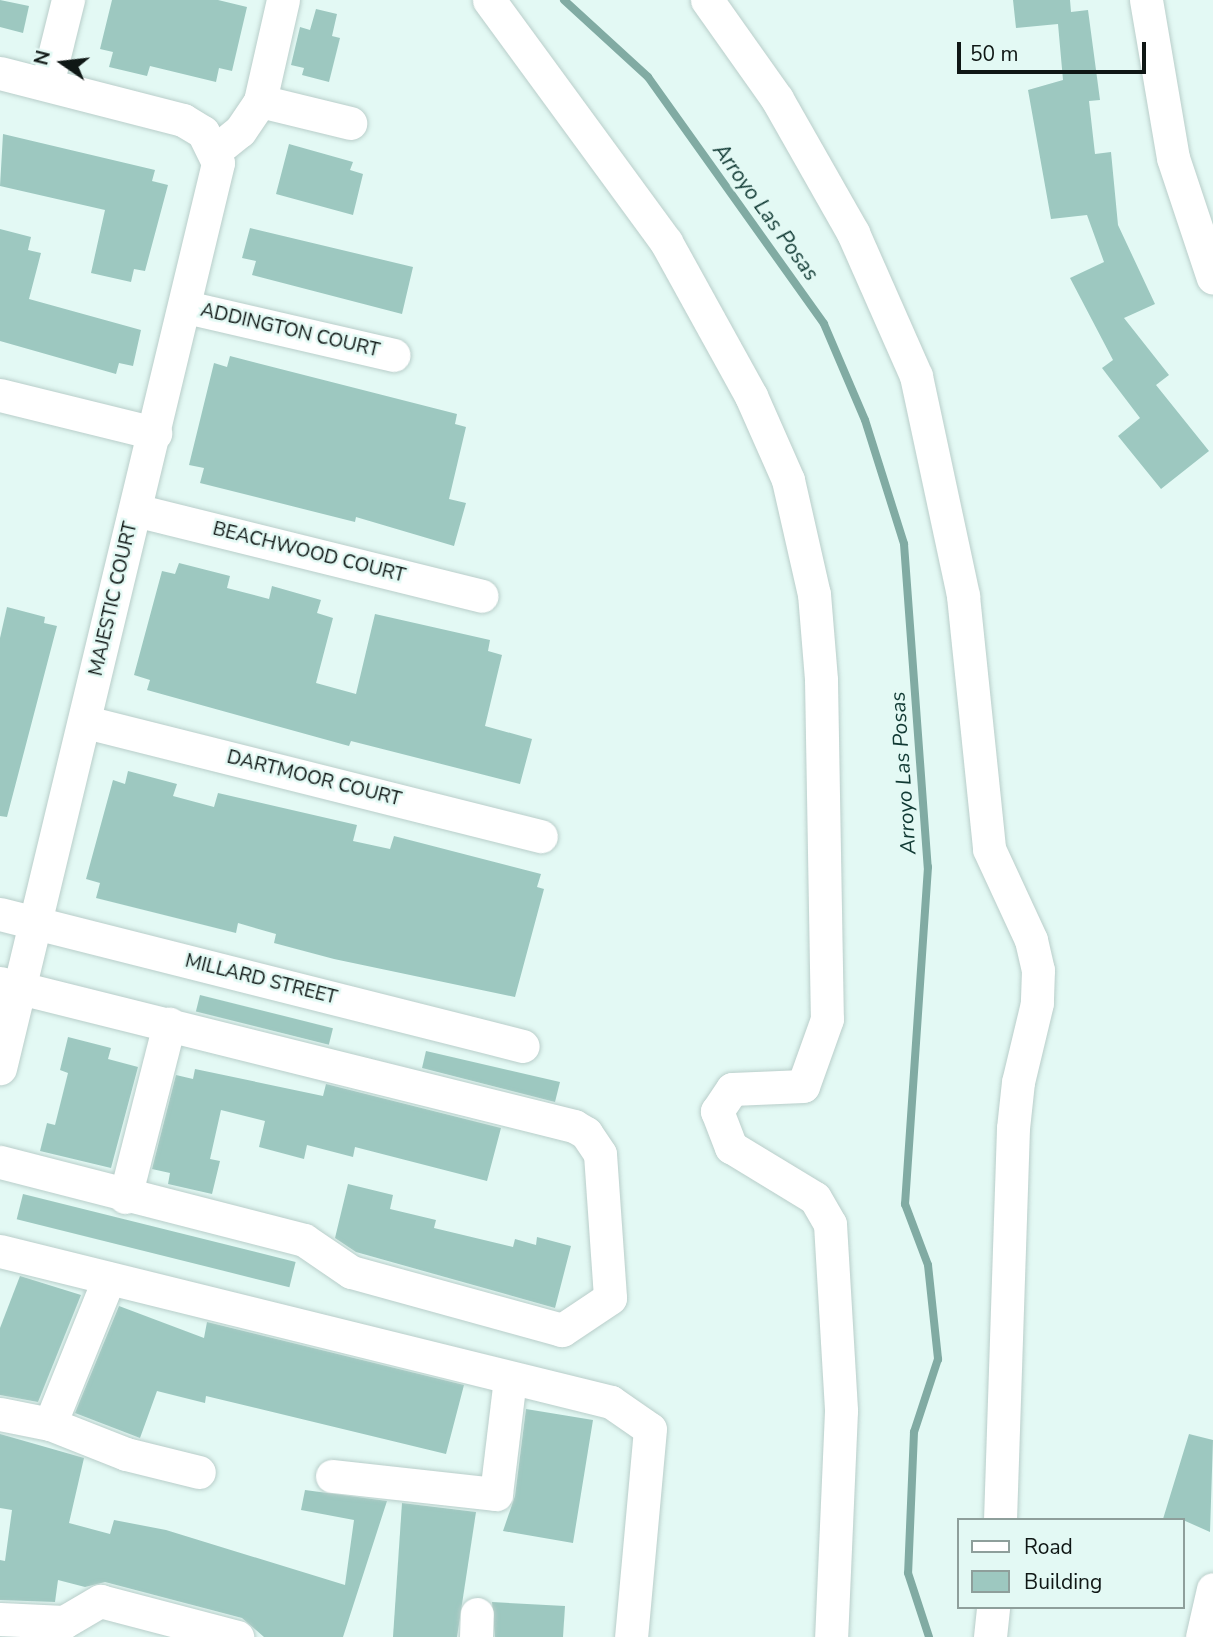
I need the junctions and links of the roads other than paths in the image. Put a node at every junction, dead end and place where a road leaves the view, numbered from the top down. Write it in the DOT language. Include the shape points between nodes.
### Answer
graph roads {
  1 [pos="68,0"];
  2 [pos="283,0"];
  3 [pos="489,0"];
  4 [pos="707,0"];
  5 [pos="1146,0"];
  6 [pos="0,73"];
  7 [pos="47,84"];
  8 [pos="260,101"];
  9 [pos="350,123"];
  10 [pos="209,141"];
  11 [pos="1213,278"];
  12 [pos="186,307"];
  13 [pos="394,355"];
  14 [pos="0,395"];
  15 [pos="155,433"];
  16 [pos="135,510"];
  17 [pos="482,596"];
  18 [pos="86,722"];
  19 [pos="541,836"];
  20 [pos="0,914"];
  21 [pos="36,923"];
  22 [pos="10,985"];
  23 [pos="169,1024"];
  24 [pos="523,1046"];
  25 [pos="0,1068"];
  26 [pos="0,1162"];
  27 [pos="125,1196"];
  28 [pos="0,1251"];
  29 [pos="109,1278"];
  30 [pos="510,1379"];
  31 [pos="0,1414"];
  32 [pos="50,1424"];
  33 [pos="199,1472"];
  34 [pos="331,1476"];
  35 [pos="1000,1518"];
  36 [pos="1213,1589"];
  37 [pos="993,1609"];
  38 [pos="0,1619"];
  39 [pos="237,1637"];
  40 [pos="631,1637"];
  41 [pos="831,1637"];
  42 [pos="990,1637"];
  43 [pos="1202,1637"];
  1 -- 7 [label="street"];
  2 -- 8 [label="street"];
  3 -- 41 [label="street" via="666,242 744,384 788,480 814,594 821,680 827,1019 803,1086 732,1088 717,1111 731,1147 815,1198 830,1224 841,1411"];
  4 -- 35 [label="street" via="777,99 853,233 916,376 963,596 989,849 1031,940 1038,970 1037,1003 1018,1082 1013,1128"];
  5 -- 11 [label="street" via="1173,158"];
  6 -- 7 [label="street"];
  7 -- 10 [label="street" via="183,120"];
  8 -- 9 [label="street"];
  8 -- 10 [label="street" via="240,131"];
  10 -- 12 [label="street, MAJESTIC COURT" via="214,196"];
  12 -- 13 [label="street, ADDINGTON COURT"];
  12 -- 15 [label="street, MAJESTIC COURT"];
  14 -- 15 [label="street"];
  15 -- 16 [label="street, MAJESTIC COURT"];
  16 -- 17 [label="street, BEACHWOOD COURT"];
  16 -- 18 [label="street, MAJESTIC COURT"];
  18 -- 19 [label="street, DARTMOOR COURT"];
  18 -- 21 [label="street, MAJESTIC COURT"];
  20 -- 21 [label="street, MILLARD STREET"];
  21 -- 22 [label="street, MAJESTIC COURT"];
  21 -- 24 [label="street, MILLARD STREET"];
  22 -- 23 [label="street"];
  22 -- 25 [label="street, MAJESTIC COURT"];
  23 -- 27 [label="street"];
  23 -- 27 [label="street" via="544,1116 586,1133 600,1154 610,1298 562,1330 351,1272 304,1240"];
  26 -- 27 [label="street"];
  28 -- 29 [label="street"];
  29 -- 30 [label="street"];
  29 -- 32 [label="street"];
  30 -- 34 [label="street" via="496,1493"];
  30 -- 40 [label="street" via="611,1402 650,1429"];
  31 -- 32 [label="street"];
  32 -- 33 [label="street" via="125,1454"];
  36 -- 43 [label="street"];
  37 -- 42 [label="street"];
  38 -- 39 [label="street" via="64,1622 100,1601"];
}
